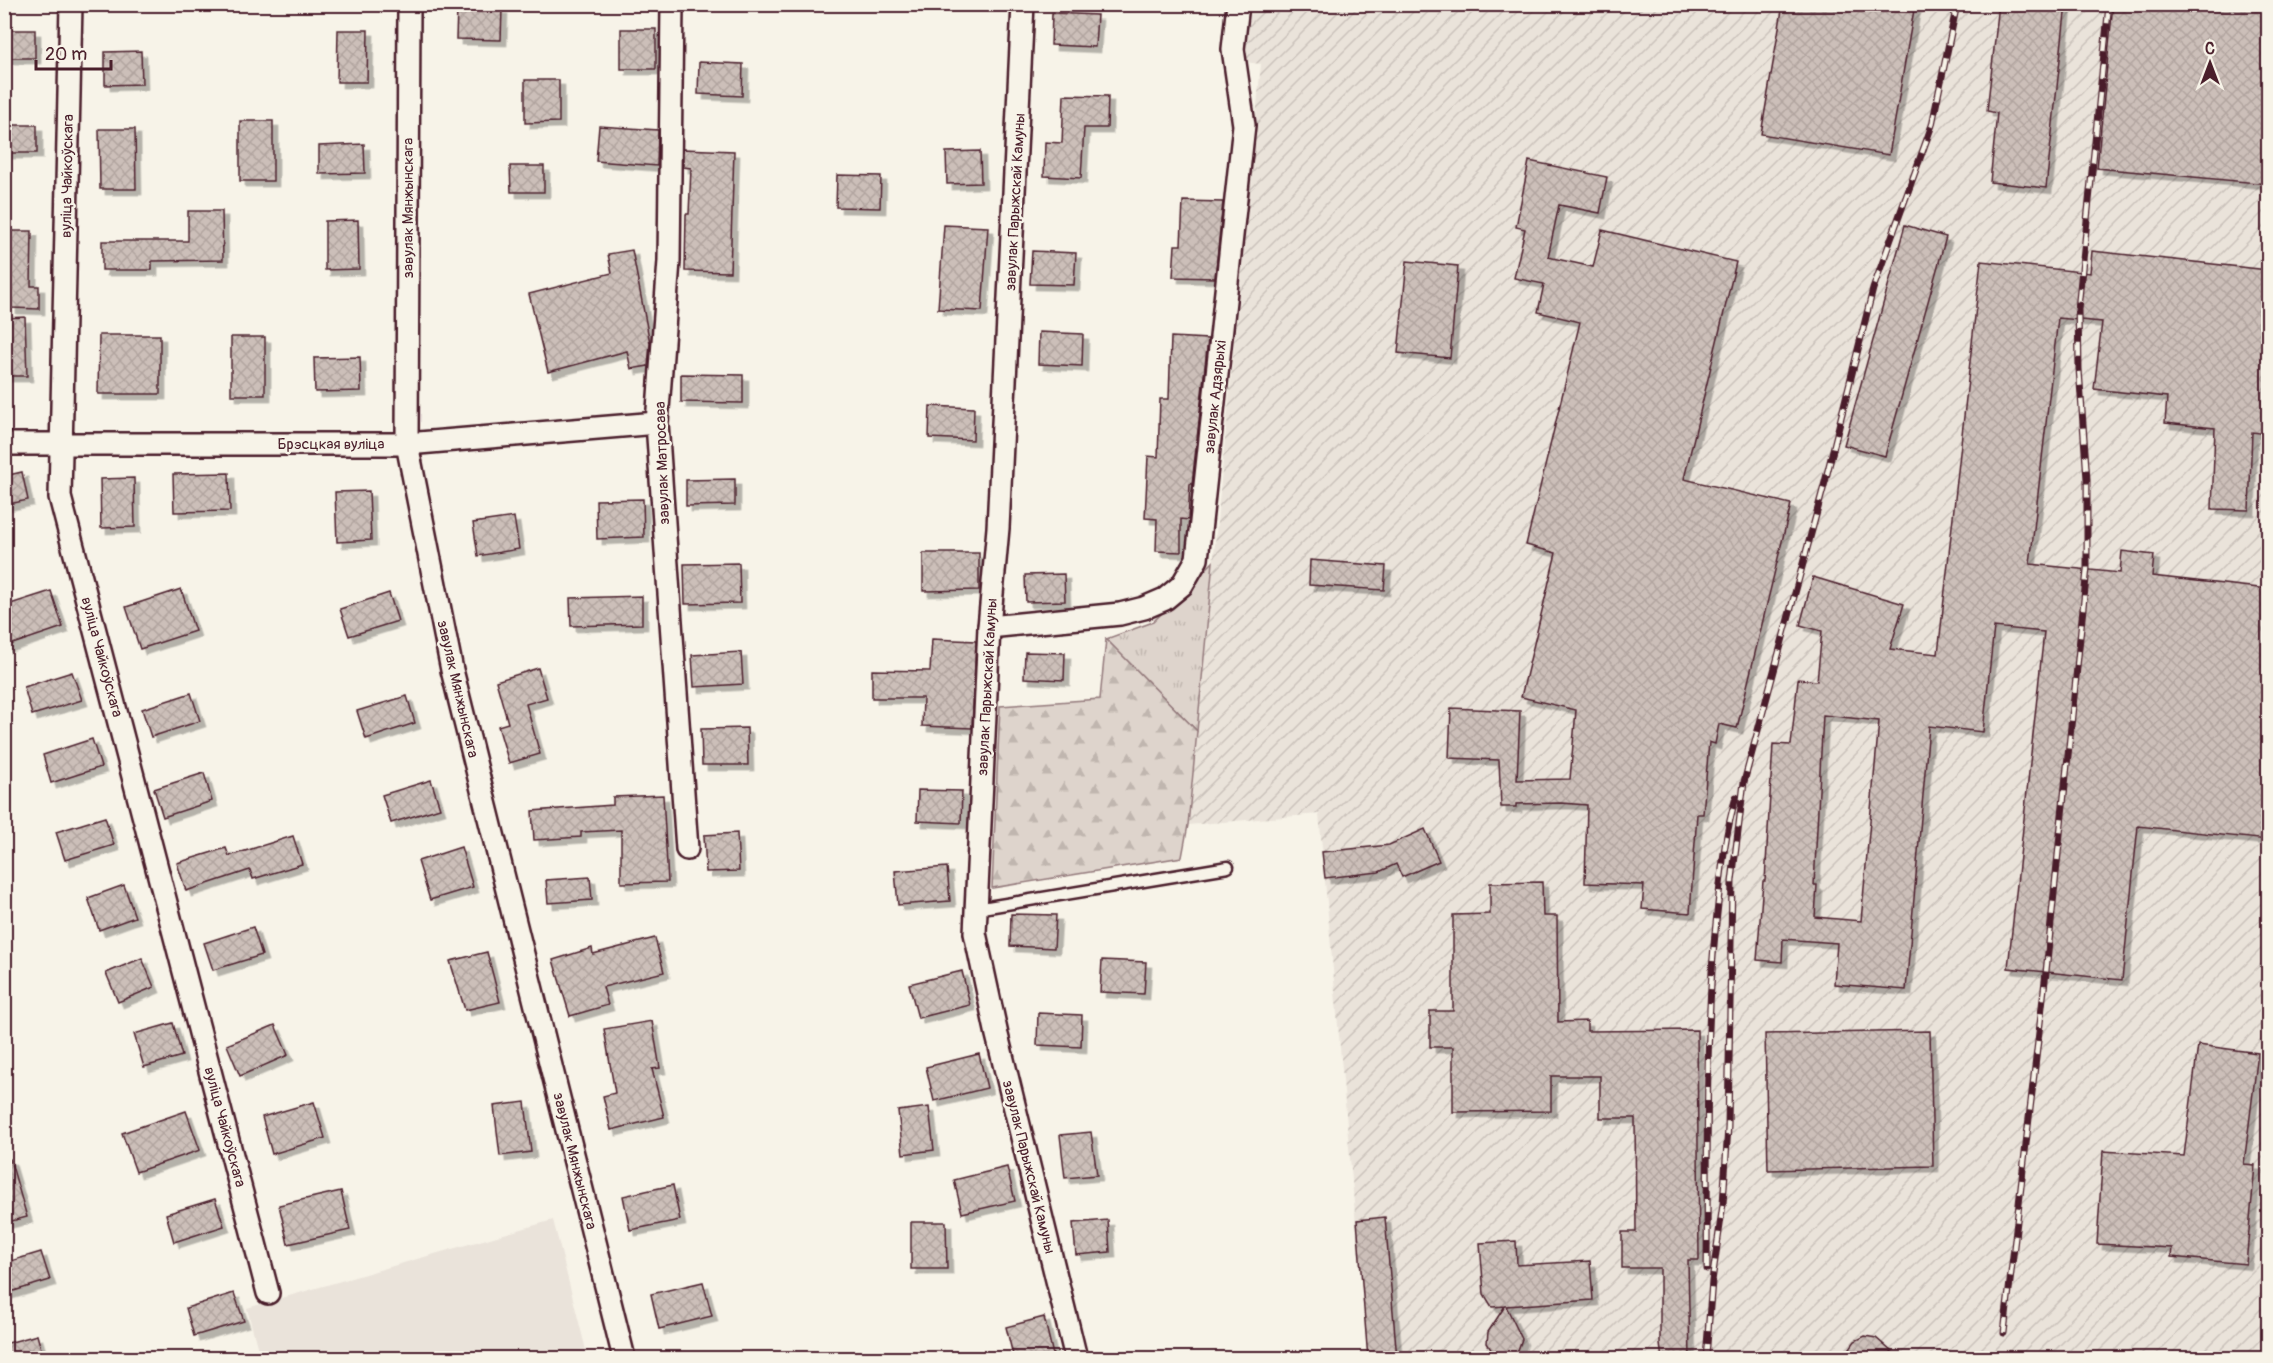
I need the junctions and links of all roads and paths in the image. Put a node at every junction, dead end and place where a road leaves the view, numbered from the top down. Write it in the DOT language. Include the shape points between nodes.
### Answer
graph roads {
  1 [pos="71,4"];
  2 [pos="409,4"];
  3 [pos="672,4"];
  4 [pos="1023,4"];
  5 [pos="1238,4"];
  6 [pos="657,423"];
  7 [pos="4,444"];
  8 [pos="61,444"];
  9 [pos="407,444"];
  10 [pos="989,627"];
  11 [pos="687,849"];
  12 [pos="1228,867"];
  13 [pos="976,909"];
  14 [pos="268,1293"];
  15 [pos="624,1359"];
  16 [pos="1077,1359"];
  1 -- 8 [label="street, вуліца Чайкоўскага"];
  2 -- 9 [label="street, завулак Мянжынскага"];
  3 -- 6 [label="street, завулак Матросава" via="669,261"];
  4 -- 10 [label="street, завулак Парыжскай Камуны" via="998,528"];
  5 -- 10 [label="street, завулак Адзярыхі" via="1233,49 1244,125 1197,559 1182,585 1165,599 1144,608 1120,614"];
  6 -- 9 [label="street, Брэсцкая вуліца"];
  6 -- 11 [label="street, завулак Матросава"];
  7 -- 8 [label="street, Брэсцкая вуліца"];
  8 -- 9 [label="street, Брэсцкая вуліца"];
  8 -- 14 [label="street, вуліца Чайкоўскага" via="60,497"];
  9 -- 15 [label="street, завулак Мянжынскага" via="452,670"];
  10 -- 13 [label="street, завулак Парыжскай Камуны"];
  12 -- 13 [label="lane"];
  13 -- 16 [label="street, завулак Парыжскай Камуны" via="975,933 997,1035"];
}
